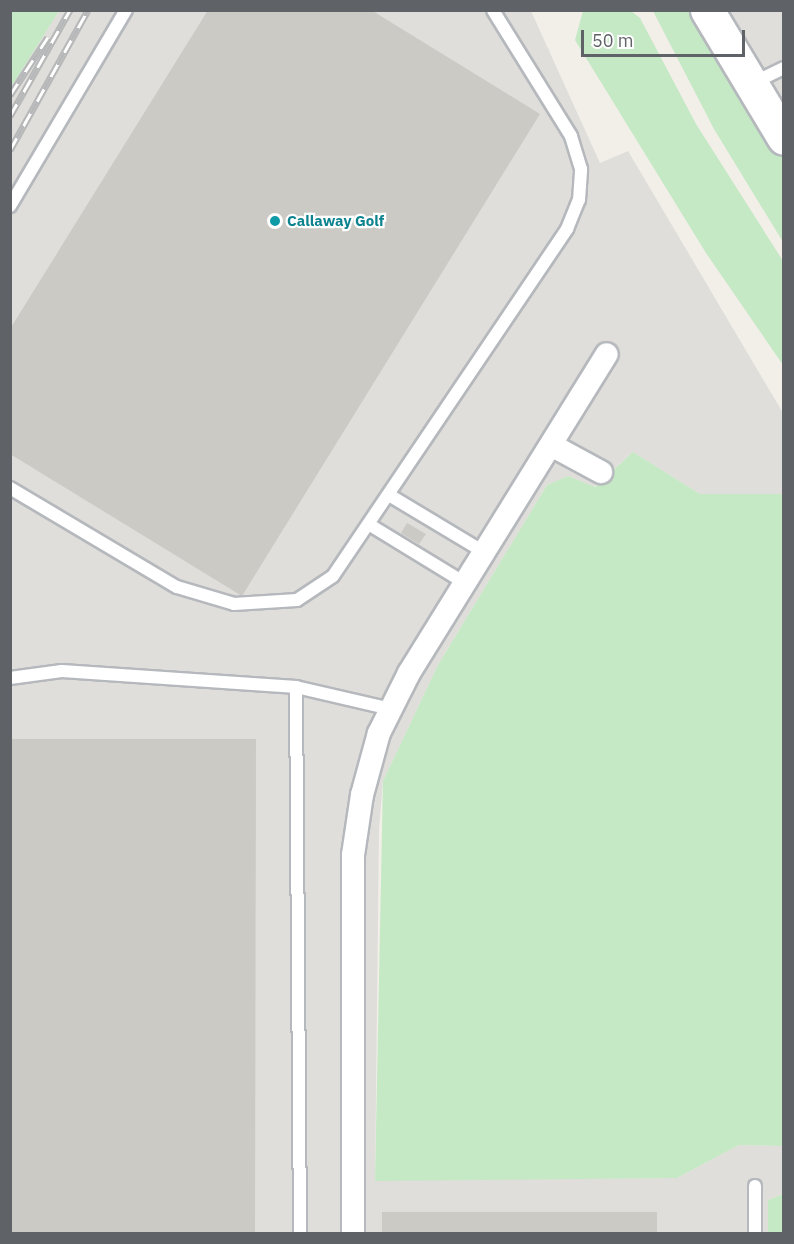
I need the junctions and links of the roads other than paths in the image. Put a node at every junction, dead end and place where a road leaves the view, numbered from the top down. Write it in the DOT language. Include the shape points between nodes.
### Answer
graph roads {
  1 [pos="126,10"];
  2 [pos="493,10"];
  3 [pos="707,10"];
  4 [pos="783,68"];
  5 [pos="752,84"];
  6 [pos="783,138"];
  7 [pos="10,206"];
  8 [pos="608,354"];
  9 [pos="551,445"];
  10 [pos="601,472"];
  11 [pos="10,488"];
  12 [pos="389,495"];
  13 [pos="370,525"];
  14 [pos="484,552"];
  15 [pos="465,583"];
  16 [pos="10,678"];
  17 [pos="296,687"];
  18 [pos="391,709"];
  19 [pos="755,1186"];
  20 [pos="300,1233"];
  21 [pos="353,1233"];
  22 [pos="755,1233"];
  1 -- 7 [label="lane"];
  2 -- 12 [label="lane" via="571,136 581,169 579,200 567,229"];
  3 -- 5 [label="street"];
  4 -- 5 [label="lane"];
  5 -- 6 [label="street"];
  8 -- 9 [label="street"];
  9 -- 10 [label="street"];
  9 -- 14 [label="street"];
  11 -- 13 [label="lane" via="177,587 234,604 297,600 333,576"];
  12 -- 13 [label="lane"];
  12 -- 14 [label="lane"];
  13 -- 15 [label="lane"];
  14 -- 15 [label="street"];
  15 -- 18 [label="street"];
  16 -- 17 [label="lane" via="62,671"];
  17 -- 18 [label="lane"];
  17 -- 20 [label="lane"];
  18 -- 21 [label="street" via="362,795 353,855"];
  19 -- 22 [label="lane"];
}
